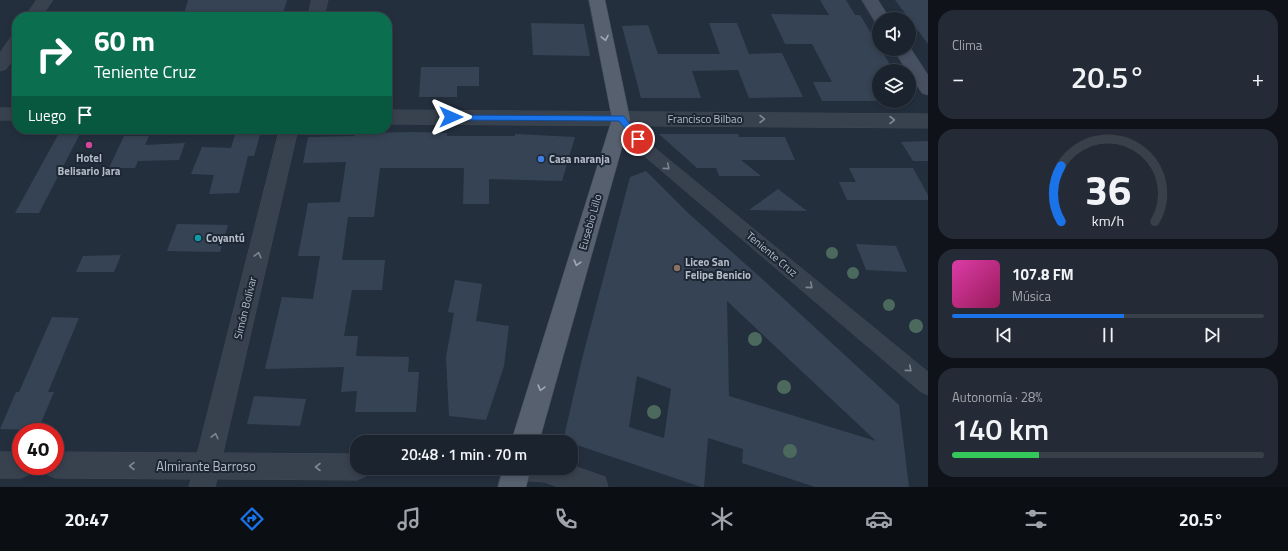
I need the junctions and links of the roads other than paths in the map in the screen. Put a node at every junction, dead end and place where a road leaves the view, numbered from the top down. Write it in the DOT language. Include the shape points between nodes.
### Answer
graph roads {
  1 [pos="45,0"];
  2 [pos="320,0"];
  3 [pos="597,0"];
  4 [pos="870,0"];
  5 [pos="37,12"];
  6 [pos="317,12"];
  7 [pos="878,12"];
  8 [pos="12,48"];
  9 [pos="907,56"];
  10 [pos="0,65"];
  11 [pos="928,89"];
  12 [pos="0,114"];
  13 [pos="12,114"];
  14 [pos="392,117"];
  15 [pos="621,118"];
  16 [pos="928,120"];
  17 [pos="288,134"];
  18 [pos="928,385"];
  19 [pos="527,435"];
  20 [pos="0,465"];
  21 [pos="12,465"];
  22 [pos="64,467"];
  23 [pos="350,467"];
  24 [pos="515,475"];
  25 [pos="562,475"];
  26 [pos="205,477"];
  27 [pos="512,487"];
  28 [pos="595,487"];
  1 -- 5 [label="street"];
  2 -- 6 [label="street"];
  3 -- 15 [label="main road, Eusebio Lillo, one-way"];
  4 -- 7 [label="main road"];
  8 -- 10 [label="street"];
  9 -- 11 [label="main road"];
  12 -- 13 [label="street"];
  14 -- 15 [label="street, Francisco Bilbao"];
  15 -- 16 [label="street, Francisco Bilbao, one-way"];
  15 -- 18 [label="street, Teniente Cruz, one-way" via="646,149"];
  15 -- 19 [label="main road, Eusebio Lillo, one-way"];
  26 -- 17 [label="street, Simón Bolívar, one-way"];
  20 -- 21 [label="street"];
  26 -- 22 [label="street, Almirante Barroso, one-way"];
  23 -- 26 [label="street, Almirante Barroso, one-way"];
  24 -- 27 [label="main road"];
  25 -- 28 [label="street"];
}
